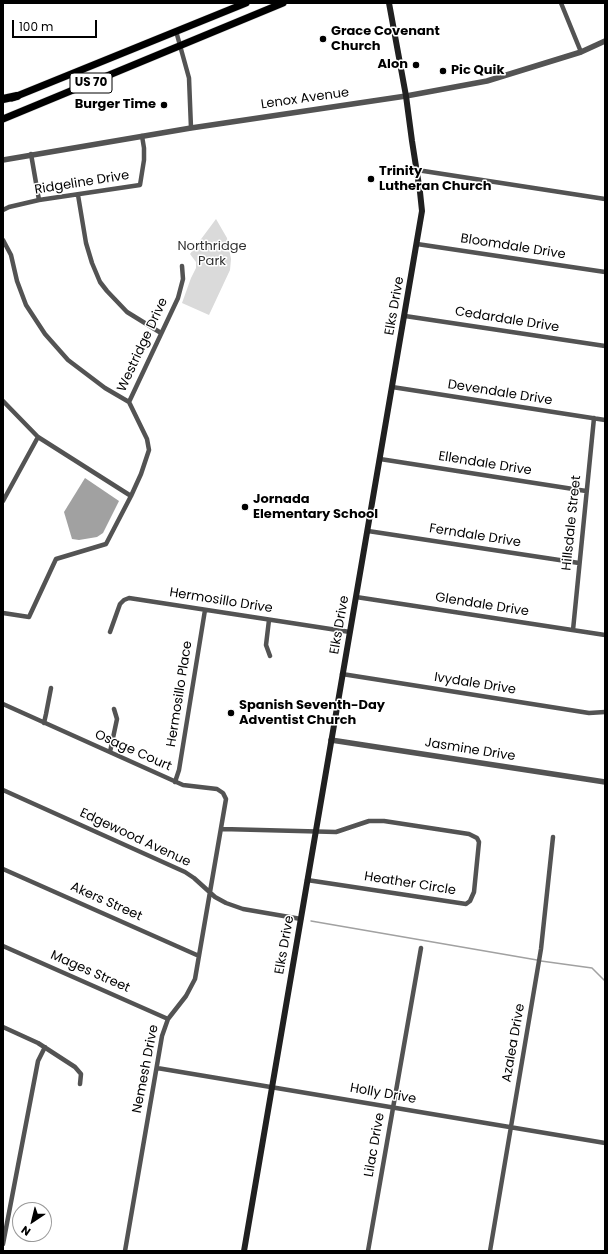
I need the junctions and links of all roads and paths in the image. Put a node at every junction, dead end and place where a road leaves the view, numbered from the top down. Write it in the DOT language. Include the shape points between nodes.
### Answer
graph roads {
  1 [pos="246,3"];
  2 [pos="283,3"];
  3 [pos="389,3"];
  4 [pos="561,3"];
  5 [pos="176,31"];
  6 [pos="605,41"];
  7 [pos="180,47"];
  8 [pos="581,52"];
  9 [pos="17,96"];
  10 [pos="406,96"];
  11 [pos="3,99"];
  12 [pos="3,102"];
  13 [pos="3,119"];
  14 [pos="190,128"];
  15 [pos="142,136"];
  16 [pos="31,154"];
  17 [pos="3,160"];
  18 [pos="417,170"];
  19 [pos="78,195"];
  20 [pos="605,199"];
  21 [pos="39,200"];
  22 [pos="3,210"];
  23 [pos="3,240"];
  24 [pos="417,244"];
  25 [pos="182,266"];
  26 [pos="605,272"];
  27 [pos="405,316"];
  28 [pos="161,333"];
  29 [pos="605,346"];
  30 [pos="392,387"];
  31 [pos="3,401"];
  32 [pos="129,402"];
  33 [pos="594,418"];
  34 [pos="605,420"];
  35 [pos="38,437"];
  36 [pos="380,459"];
  37 [pos="586,490"];
  38 [pos="131,496"];
  39 [pos="3,501"];
  40 [pos="368,530"];
  41 [pos="579,563"];
  42 [pos="356,597"];
  43 [pos="205,610"];
  44 [pos="3,613"];
  45 [pos="269,620"];
  46 [pos="573,630"];
  47 [pos="110,632"];
  48 [pos="350,632"];
  49 [pos="605,636"];
  50 [pos="270,656"];
  51 [pos="342,674"];
  52 [pos="51,688"];
  53 [pos="3,704"];
  54 [pos="114,709"];
  55 [pos="605,712"];
  56 [pos="44,723"];
  57 [pos="331,740"];
  58 [pos="110,752"];
  59 [pos="175,782"];
  60 [pos="605,782"];
  61 [pos="3,790"];
  62 [pos="222,829"];
  63 [pos="316,831"];
  64 [pos="553,837"];
  65 [pos="3,868"];
  66 [pos="307,880"];
  67 [pos="210,894"];
  68 [pos="301,919"];
  69 [pos="3,946"];
  70 [pos="421,948"];
  71 [pos="199,956"];
  72 [pos="168,1019"];
  73 [pos="3,1027"];
  74 [pos="45,1047"];
  75 [pos="157,1068"];
  76 [pos="80,1084"];
  77 [pos="272,1087"];
  78 [pos="393,1107"];
  79 [pos="510,1127"];
  80 [pos="605,1144"];
  81 [pos="3,1244"];
  82 [pos="124,1251"];
  83 [pos="244,1251"];
  84 [pos="368,1251"];
  85 [pos="490,1251"];
  1 -- 5 [label="main road, US 70"];
  2 -- 7 [label="main road, US 70"];
  3 -- 10 [label="main road, Elks Drive"];
  4 -- 8 [label="street"];
  5 -- 7 [label="street"];
  5 -- 9 [label="main road, US 70"];
  6 -- 8 [label="street, Lenox Avenue"];
  7 -- 13 [label="main road, US 70"];
  7 -- 14 [label="street" via="189,78"];
  8 -- 10 [label="street, Lenox Avenue" via="487,81"];
  9 -- 11 [label="highway"];
  9 -- 12 [label="main road, US 70"];
  10 -- 14 [label="street, Lenox Avenue"];
  10 -- 18 [label="main road, Elks Drive"];
  14 -- 15 [label="street, Lenox Avenue"];
  15 -- 16 [label="street, Lenox Avenue"];
  15 -- 19 [label="street, Ridgeline Drive" via="144,160 140,185"];
  16 -- 17 [label="street, Lenox Avenue"];
  16 -- 21 [label="street"];
  18 -- 20 [label="street"];
  18 -- 24 [label="main road, Elks Drive" via="422,211"];
  19 -- 21 [label="street, Ridgeline Drive"];
  19 -- 28 [label="street" via="86,243 100,282 127,312"];
  21 -- 22 [label="street, Ridgeline Drive"];
  23 -- 32 [label="street" via="11,255 26,304 45,334 68,360 105,388"];
  24 -- 26 [label="street, Bloomdale Drive"];
  24 -- 27 [label="main road, Elks Drive"];
  25 -- 28 [label="street, Westridge Drive" via="183,279 178,298"];
  27 -- 29 [label="street, Cedardale Drive"];
  27 -- 30 [label="main road, Elks Drive"];
  28 -- 32 [label="street, Westridge Drive"];
  30 -- 33 [label="street, Devendale Drive"];
  30 -- 36 [label="main road, Elks Drive"];
  31 -- 35 [label="street"];
  32 -- 38 [label="street, Westridge Drive" via="147,439 149,450"];
  33 -- 34 [label="street, Devendale Drive"];
  33 -- 37 [label="street, Hillsdale Street"];
  35 -- 38 [label="street"];
  35 -- 39 [label="street"];
  36 -- 37 [label="street, Ellendale Drive"];
  36 -- 40 [label="main road, Elks Drive"];
  37 -- 41 [label="street, Hillsdale Street"];
  38 -- 44 [label="street, Westridge Drive" via="106,544 56,559 29,617"];
  40 -- 41 [label="street, Ferndale Drive"];
  40 -- 42 [label="main road, Elks Drive"];
  41 -- 46 [label="street, Hillsdale Street"];
  42 -- 46 [label="street, Glendale Drive"];
  42 -- 48 [label="main road, Elks Drive"];
  43 -- 45 [label="street, Hermosillo Drive"];
  43 -- 47 [label="street, Hermosillo Drive" via="126,599 118,606"];
  43 -- 59 [label="street, Hermosillo Place"];
  45 -- 48 [label="street, Hermosillo Drive"];
  45 -- 50 [label="street" via="266,645"];
  46 -- 49 [label="street, Glendale Drive"];
  48 -- 51 [label="main road, Elks Drive"];
  51 -- 55 [label="street, Ivydale Drive" via="589,712"];
  51 -- 57 [label="main road, Elks Drive"];
  52 -- 56 [label="street"];
  53 -- 56 [label="street, Osage Court"];
  54 -- 58 [label="street" via="117,719"];
  56 -- 58 [label="street, Osage Court"];
  57 -- 60 [label="street, Jasmine Drive"];
  57 -- 63 [label="main road, Elks Drive"];
  58 -- 59 [label="street, Osage Court"];
  59 -- 62 [label="street, Osage Court" via="190,787 214,788 223,793 226,802"];
  61 -- 67 [label="street, Edgewood Avenue" via="180,869 194,878"];
  62 -- 63 [label="street"];
  62 -- 67 [label="street, Nemesh Drive"];
  63 -- 66 [label="main road, Elks Drive"];
  63 -- 66 [label="street, Heather Circle" via="340,831 379,820 472,835 479,842 474,892 470,901 463,904"];
  64 -- 79 [label="street, Azalea Drive" via="541,949"];
  65 -- 71 [label="street, Akers Street"];
  66 -- 68 [label="main road, Elks Drive"];
  67 -- 68 [label="street, Edgewood Avenue" via="237,907"];
  67 -- 71 [label="street, Nemesh Drive"];
  68 -- 77 [label="main road, Elks Drive"];
  69 -- 72 [label="street, Mages Street"];
  70 -- 78 [label="street, Lilac Drive"];
  71 -- 72 [label="street, Nemesh Drive" via="193,984"];
  72 -- 75 [label="street, Nemesh Drive" via="162,1036"];
  73 -- 74 [label="street"];
  74 -- 76 [label="street" via="78,1070 81,1074"];
  74 -- 81 [label="street" via="38,1061"];
  75 -- 77 [label="street, Holly Drive"];
  75 -- 82 [label="street, Nemesh Drive"];
  77 -- 78 [label="street, Holly Drive"];
  77 -- 83 [label="main road, Elks Drive"];
  78 -- 79 [label="street, Holly Drive"];
  78 -- 84 [label="street, Lilac Drive"];
  79 -- 80 [label="street, Holly Drive"];
  79 -- 85 [label="street, Azalea Drive"];
}
